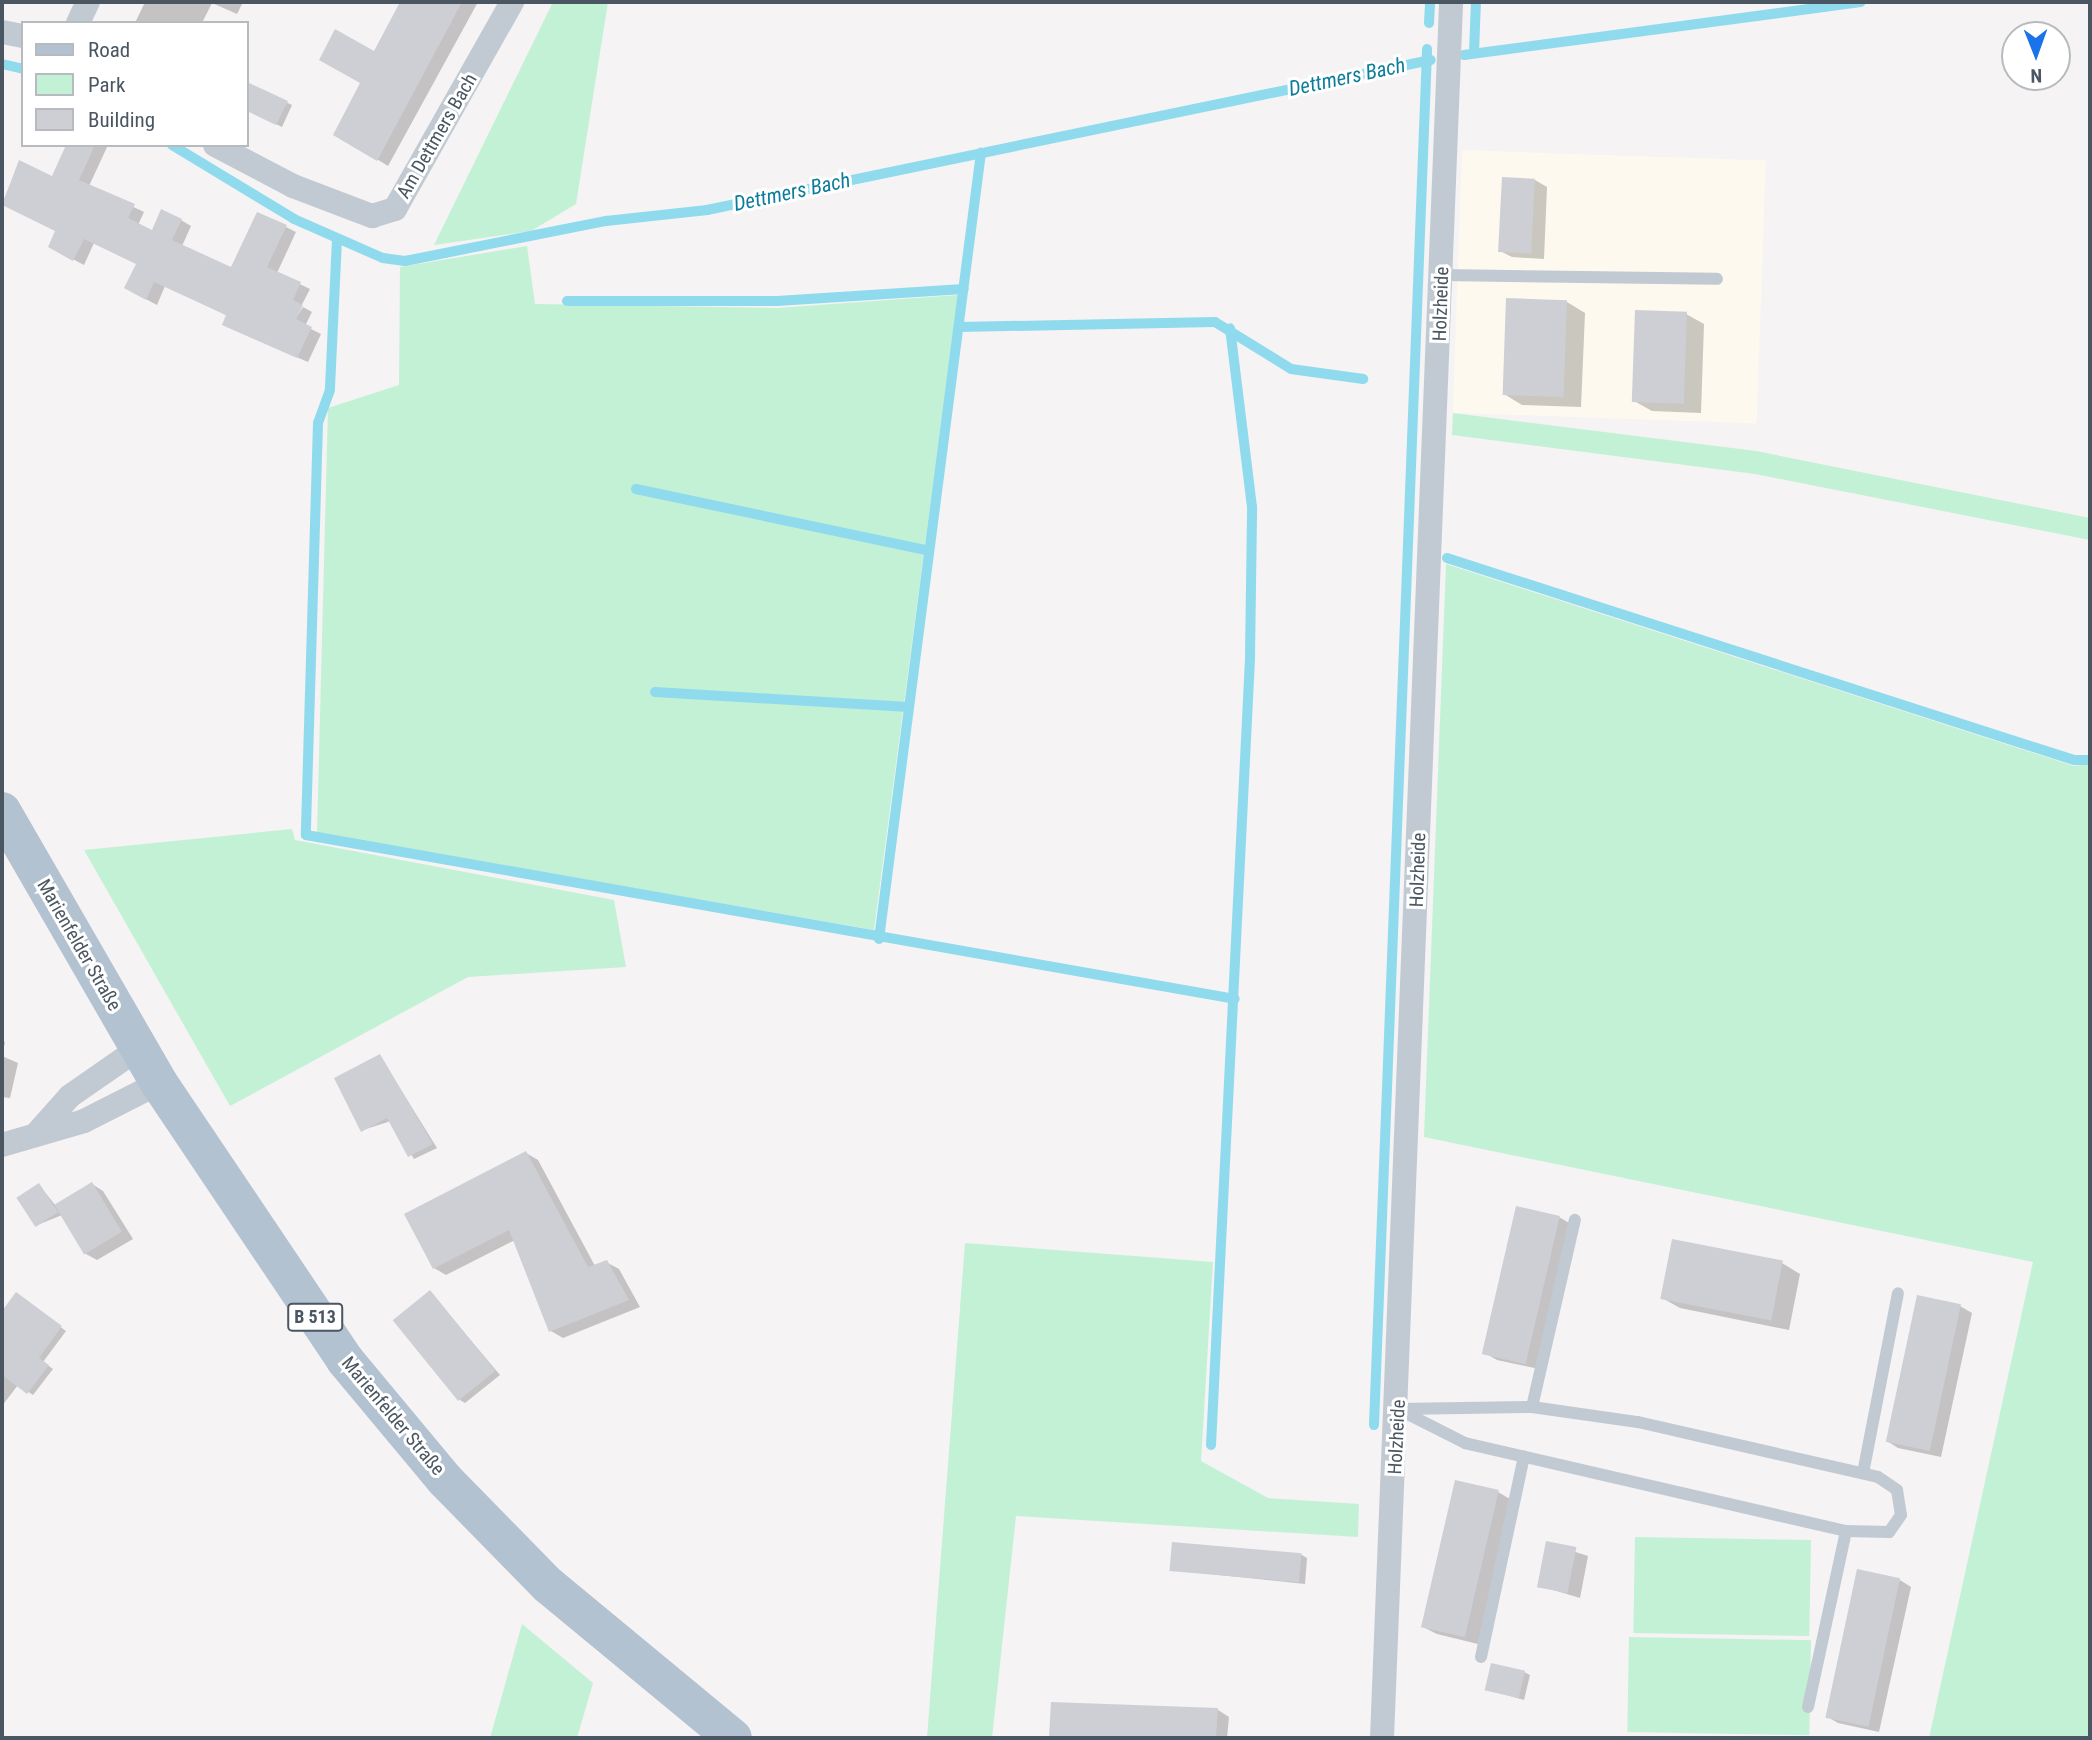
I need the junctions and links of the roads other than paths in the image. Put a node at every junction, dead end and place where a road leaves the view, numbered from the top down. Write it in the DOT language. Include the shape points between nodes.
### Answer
graph roads {
  1 [pos="88,2"];
  2 [pos="512,2"];
  3 [pos="1451,2"];
  4 [pos="79,21"];
  5 [pos="2,32"];
  6 [pos="21,36"];
  7 [pos="219,147"];
  8 [pos="1442,275"];
  9 [pos="1717,279"];
  10 [pos="2,811"];
  11 [pos="139,1048"];
  12 [pos="159,1083"];
  13 [pos="37,1133"];
  14 [pos="2,1145"];
  15 [pos="1575,1220"];
  16 [pos="1898,1293"];
  17 [pos="1532,1407"];
  18 [pos="1398,1409"];
  19 [pos="1524,1457"];
  20 [pos="1863,1473"];
  21 [pos="1846,1531"];
  22 [pos="1481,1657"];
  23 [pos="1808,1707"];
  24 [pos="733,1738"];
  25 [pos="1381,1738"];
  1 -- 4 [label="street"];
  2 -- 7 [label="street, Am Dettmers Bach" via="395,209 372,216 293,186"];
  3 -- 8 [label="street, Holzheide"];
  5 -- 6 [label="street"];
  8 -- 9 [label="lane"];
  8 -- 18 [label="street, Holzheide"];
  10 -- 11 [label="main road, Marienfelder Straße / B 513"];
  11 -- 12 [label="main road, Marienfelder Straße / B 513"];
  11 -- 13 [label="street" via="89,1081"];
  12 -- 13 [label="street" via="84,1121"];
  12 -- 24 [label="main road, Marienfelder Straße / B 513" via="338,1350 445,1480 548,1585"];
  13 -- 14 [label="street"];
  15 -- 17 [label="lane"];
  16 -- 20 [label="lane"];
  17 -- 18 [label="lane"];
  17 -- 20 [label="lane" via="1638,1422"];
  18 -- 19 [label="lane" via="1465,1443"];
  18 -- 25 [label="street, Holzheide"];
  19 -- 21 [label="lane"];
  19 -- 22 [label="lane"];
  20 -- 21 [label="lane" via="1897,1490 1901,1515 1889,1532"];
  21 -- 23 [label="lane"];
}
